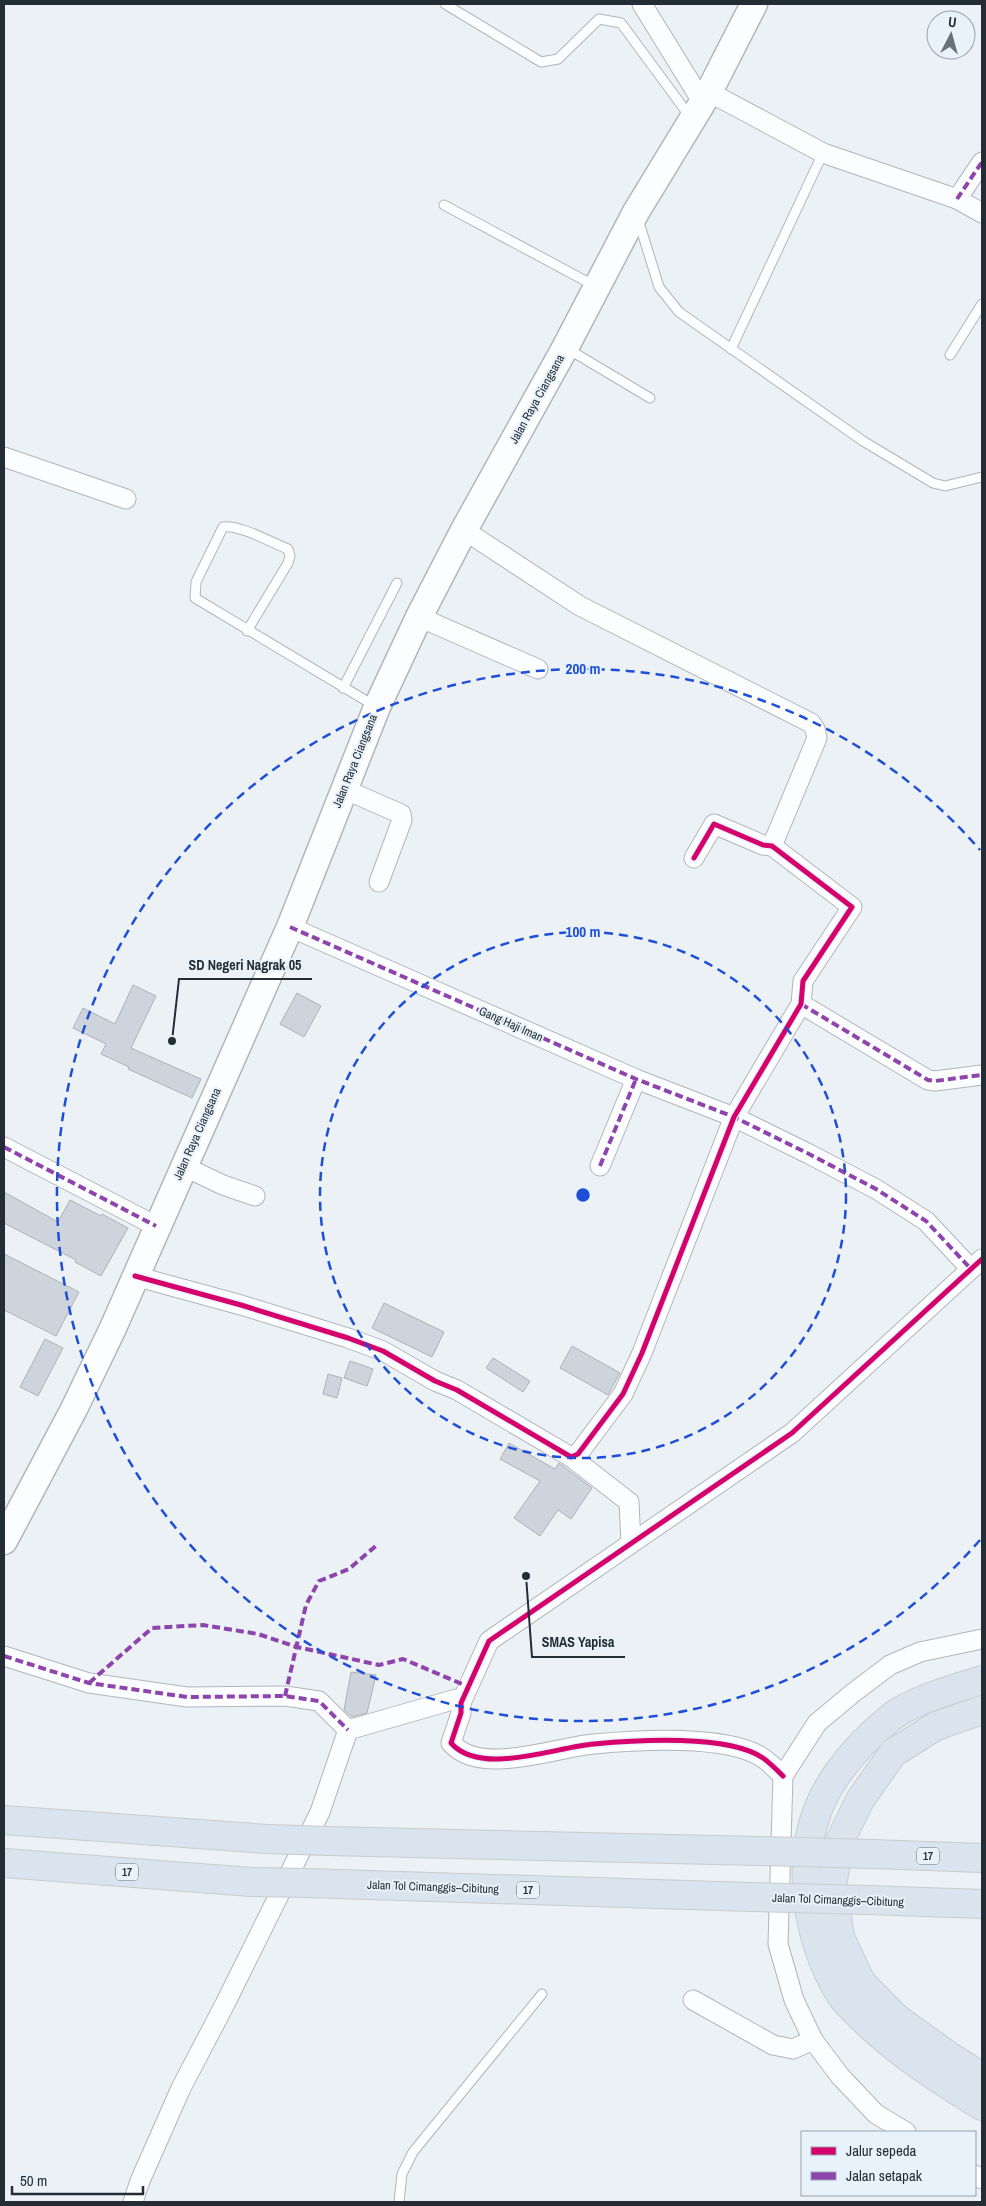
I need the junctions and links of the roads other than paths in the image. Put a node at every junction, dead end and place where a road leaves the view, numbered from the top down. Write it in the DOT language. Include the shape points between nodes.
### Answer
graph roads {
  1 [pos="445,4"];
  2 [pos="642,4"];
  3 [pos="754,4"];
  4 [pos="701,105"];
  5 [pos="823,153"];
  6 [pos="982,162"];
  7 [pos="957,199"];
  8 [pos="444,205"];
  9 [pos="636,212"];
  10 [pos="982,213"];
  11 [pos="597,287"];
  12 [pos="982,304"];
  13 [pos="565,348"];
  14 [pos="731,350"];
  15 [pos="950,355"];
  16 [pos="650,398"];
  17 [pos="4,457"];
  18 [pos="982,477"];
  19 [pos="126,499"];
  20 [pos="464,530"];
  21 [pos="396,583"];
  22 [pos="419,617"];
  23 [pos="247,630"];
  24 [pos="538,669"];
  25 [pos="343,688"];
  26 [pos="377,707"];
  27 [pos="344,789"];
  28 [pos="772,846"];
  29 [pos="694,858"];
  30 [pos="379,882"];
  31 [pos="290,927"];
  32 [pos="801,1004"];
  33 [pos="982,1074"];
  34 [pos="636,1079"];
  35 [pos="734,1117"];
  36 [pos="4,1148"];
  37 [pos="183,1166"];
  38 [pos="600,1166"];
  39 [pos="255,1196"];
  40 [pos="156,1226"];
  41 [pos="977,1264"];
  42 [pos="135,1276"];
  43 [pos="571,1456"];
  44 [pos="4,1541"];
  45 [pos="632,1543"];
  46 [pos="982,1639"];
  47 [pos="4,1656"];
  48 [pos="982,1680"];
  49 [pos="461,1703"];
  50 [pos="982,1710"];
  51 [pos="348,1730"];
  52 [pos="783,1776"];
  53 [pos="4,1820"];
  54 [pos="982,1858"];
  55 [pos="4,1863"];
  56 [pos="982,1906"];
  57 [pos="542,1994"];
  58 [pos="693,2000"];
  59 [pos="813,2040"];
  60 [pos="982,2077"];
  61 [pos="982,2106"];
  62 [pos="904,2131"];
  63 [pos="133,2202"];
  64 [pos="399,2202"];
  1 -- 4 [label="lane" via="542,62 558,59 599,19 621,23"];
  2 -- 4 [label="street"];
  3 -- 4 [label="main road, Jalan Raya Ciangsana"];
  4 -- 5 [label="street"];
  4 -- 9 [label="main road, Jalan Raya Ciangsana"];
  5 -- 7 [label="street"];
  5 -- 14 [label="lane"];
  6 -- 7 [label="street"];
  7 -- 10 [label="street"];
  8 -- 11 [label="lane"];
  9 -- 11 [label="main road, Jalan Raya Ciangsana"];
  9 -- 14 [label="lane" via="659,287 680,312"];
  11 -- 13 [label="main road, Jalan Raya Ciangsana"];
  12 -- 15 [label="lane"];
  13 -- 16 [label="lane"];
  13 -- 20 [label="main road, Jalan Raya Ciangsana"];
  14 -- 18 [label="lane" via="863,441 933,483 945,486"];
  17 -- 19 [label="street"];
  20 -- 22 [label="main road, Jalan Raya Ciangsana"];
  20 -- 28 [label="street" via="580,606 811,723 816,738"];
  21 -- 25 [label="lane"];
  22 -- 24 [label="street"];
  22 -- 26 [label="main road, Jalan Raya Ciangsana"];
  23 -- 23 [label="lane" via="195,598 196,582 223,527 244,531 289,552 288,563"];
  23 -- 25 [label="lane"];
  25 -- 26 [label="lane"];
  26 -- 27 [label="main road, Jalan Raya Ciangsana"];
  27 -- 30 [label="street" via="401,814 402,820"];
  27 -- 31 [label="main road, Jalan Raya Ciangsana"];
  28 -- 29 [label="street" via="763,846 714,824"];
  28 -- 32 [label="street" via="852,907 803,981"];
  31 -- 34 [label="street, Gang Haji Iman"];
  31 -- 37 [label="main road, Jalan Raya Ciangsana"];
  32 -- 33 [label="street" via="928,1080"];
  32 -- 35 [label="street"];
  34 -- 35 [label="street, Gang Haji Iman"];
  34 -- 38 [label="street"];
  35 -- 41 [label="street, Gang Haji Iman" via="876,1189 926,1222"];
  35 -- 43 [label="street" via="623,1394 578,1454"];
  36 -- 40 [label="street"];
  37 -- 39 [label="street"];
  37 -- 40 [label="main road, Jalan Raya Ciangsana"];
  40 -- 42 [label="main road, Jalan Raya Ciangsana"];
  41 -- 45 [label="street" via="792,1433"];
  42 -- 43 [label="street" via="241,1305 382,1351"];
  42 -- 44 [label="main road, Jalan Raya Ciangsana" via="74,1409"];
  43 -- 45 [label="street" via="629,1502"];
  45 -- 49 [label="street" via="489,1641"];
  46 -- 52 [label="street" via="920,1652 890,1665 817,1723"];
  47 -- 51 [label="street" via="89,1683 187,1697 285,1696 319,1701"];
  48 -- 61 [label="highway" via="940,1693 896,1714 856,1748 824,1798 810,1838 807,1886 816,1944 840,1996 880,2037"];
  49 -- 51 [label="street" via="456,1700"];
  49 -- 52 [label="street" via="452,1743 456,1749 478,1759 501,1759 593,1744 712,1742 762,1757"];
  50 -- 60 [label="highway" via="936,1726 893,1753 860,1800 840,1841 832,1885 840,1937 861,1982 896,2018"];
  51 -- 63 [label="street" via="320,1812 181,2088"];
  52 -- 59 [label="street" via="778,1944 794,2000"];
  53 -- 54 [label="highway, 17, bridge" via="268,1840"];
  55 -- 56 [label="highway, Jalan Tol Cimanggis–Cibitung / 17, bridge" via="251,1882"];
  57 -- 64 [label="lane" via="413,2152 402,2174"];
  58 -- 59 [label="street" via="772,2045 793,2049"];
  59 -- 62 [label="street" via="840,2076 876,2114"];
}
